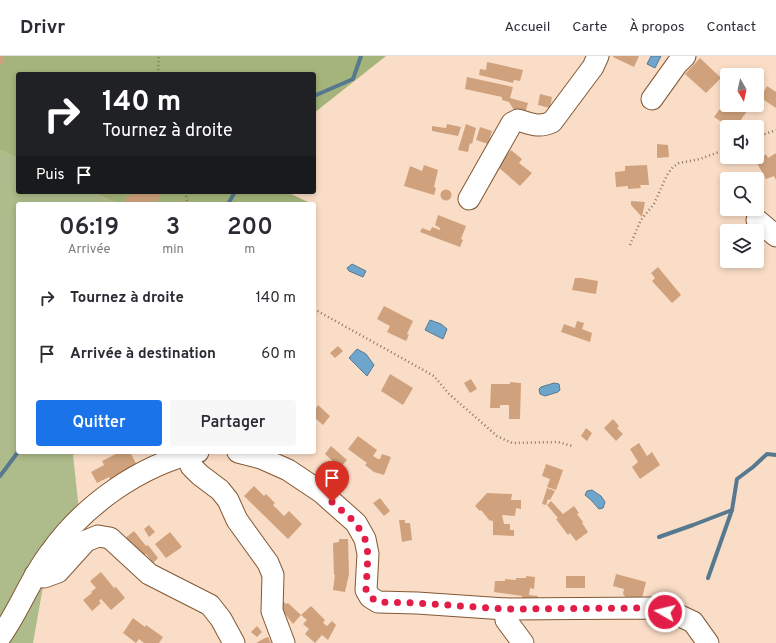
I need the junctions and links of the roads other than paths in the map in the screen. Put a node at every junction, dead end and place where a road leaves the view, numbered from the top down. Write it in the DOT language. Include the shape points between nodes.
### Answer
graph roads {
  1 [pos="598,56"];
  2 [pos="685,56"];
  3 [pos="652,99"];
  4 [pos="469,199"];
  5 [pos="757,220"];
  6 [pos="776,236"];
  7 [pos="190,454"];
  8 [pos="193,454"];
  9 [pos="246,454"];
  10 [pos="40,576"];
  11 [pos="505,609"];
  12 [pos="0,637"];
  13 [pos="234,643"];
  14 [pos="284,643"];
  15 [pos="523,643"];
  16 [pos="708,643"];
  1 -- 4 [label="street" via="593,67 552,122 543,126 518,120 512,123"];
  2 -- 3 [label="street"];
  5 -- 6 [label="street"];
  7 -- 10 [label="street" via="162,463 111,492 82,515 50,553"];
  8 -- 14 [label="street" via="191,466 228,500 237,520 268,564 273,575 272,611"];
  9 -- 11 [label="street" via="288,470 321,492 356,523 365,539 368,554 366,590 370,597 378,602"];
  10 -- 12 [label="street"];
  10 -- 13 [label="street" via="58,572 86,541 98,536 110,538 149,574 210,605"];
  11 -- 15 [label="street" via="506,620"];
  11 -- 16 [label="street" via="653,608 678,614 693,622"];
}
